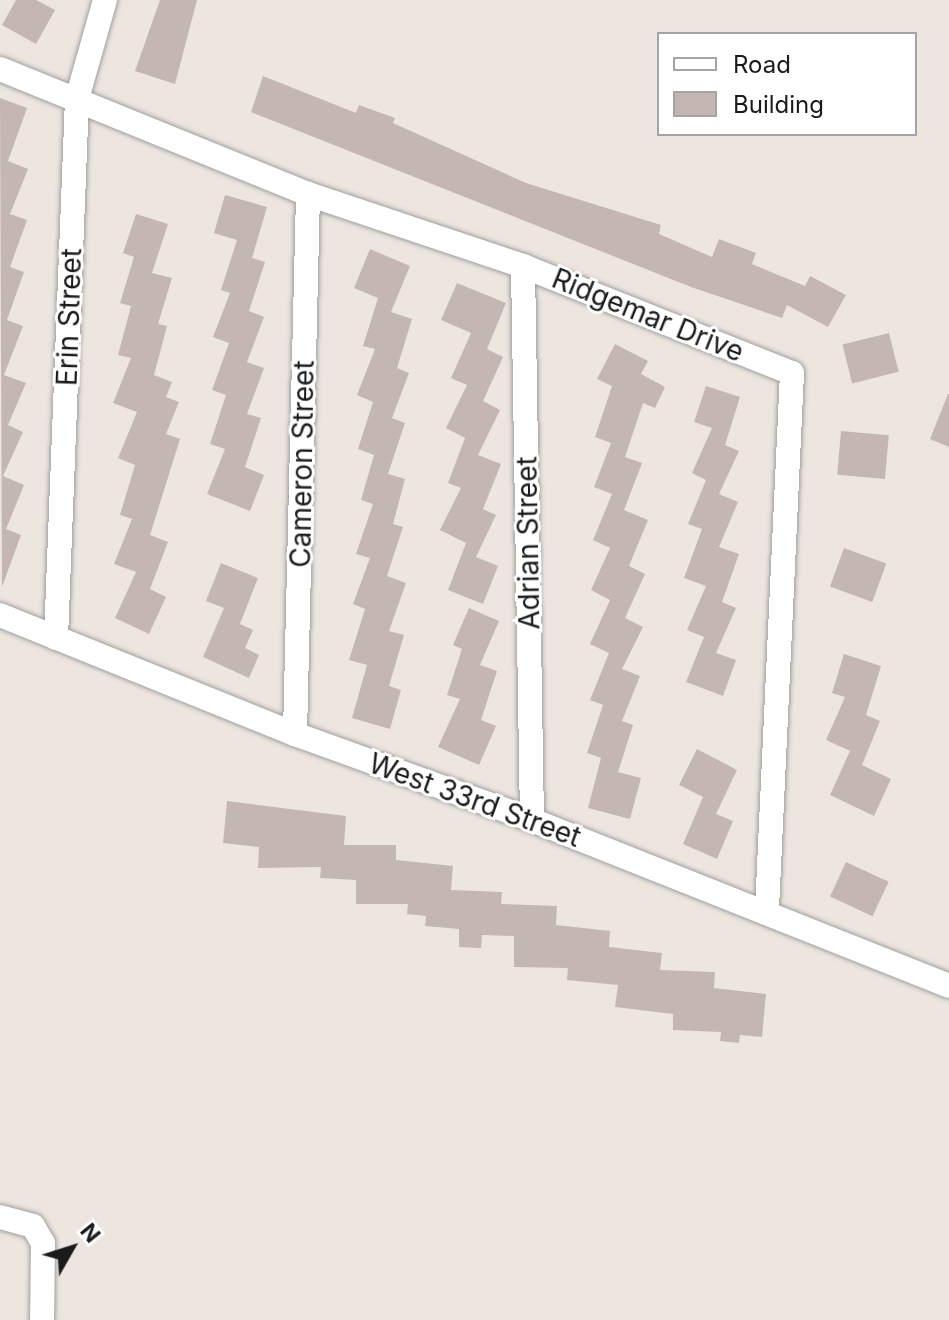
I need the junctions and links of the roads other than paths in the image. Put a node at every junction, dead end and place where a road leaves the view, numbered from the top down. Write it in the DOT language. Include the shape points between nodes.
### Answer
graph roads {
  1 [pos="105,0"];
  2 [pos="0,69"];
  3 [pos="77,99"];
  4 [pos="308,194"];
  5 [pos="523,266"];
  6 [pos="0,615"];
  7 [pos="56,638"];
  8 [pos="295,734"];
  9 [pos="532,820"];
  10 [pos="767,910"];
  11 [pos="949,986"];
  12 [pos="0,1217"];
  13 [pos="42,1320"];
  1 -- 3 [label="street, Erin Street"];
  2 -- 3 [label="street, Ridgemar Drive"];
  3 -- 4 [label="street, Ridgemar Drive"];
  3 -- 7 [label="street, Erin Street"];
  4 -- 5 [label="street, Ridgemar Drive"];
  4 -- 8 [label="street, Cameron Street"];
  5 -- 9 [label="street, Adrian Street"];
  5 -- 10 [label="street, Ridgemar Drive" via="792,373"];
  6 -- 7 [label="street, West 33rd Street"];
  7 -- 8 [label="street, West 33rd Street"];
  8 -- 9 [label="street, West 33rd Street"];
  9 -- 10 [label="street, West 33rd Street"];
  10 -- 11 [label="street, West 33rd Street"];
  12 -- 13 [label="street" via="33,1226 43,1243"];
}
